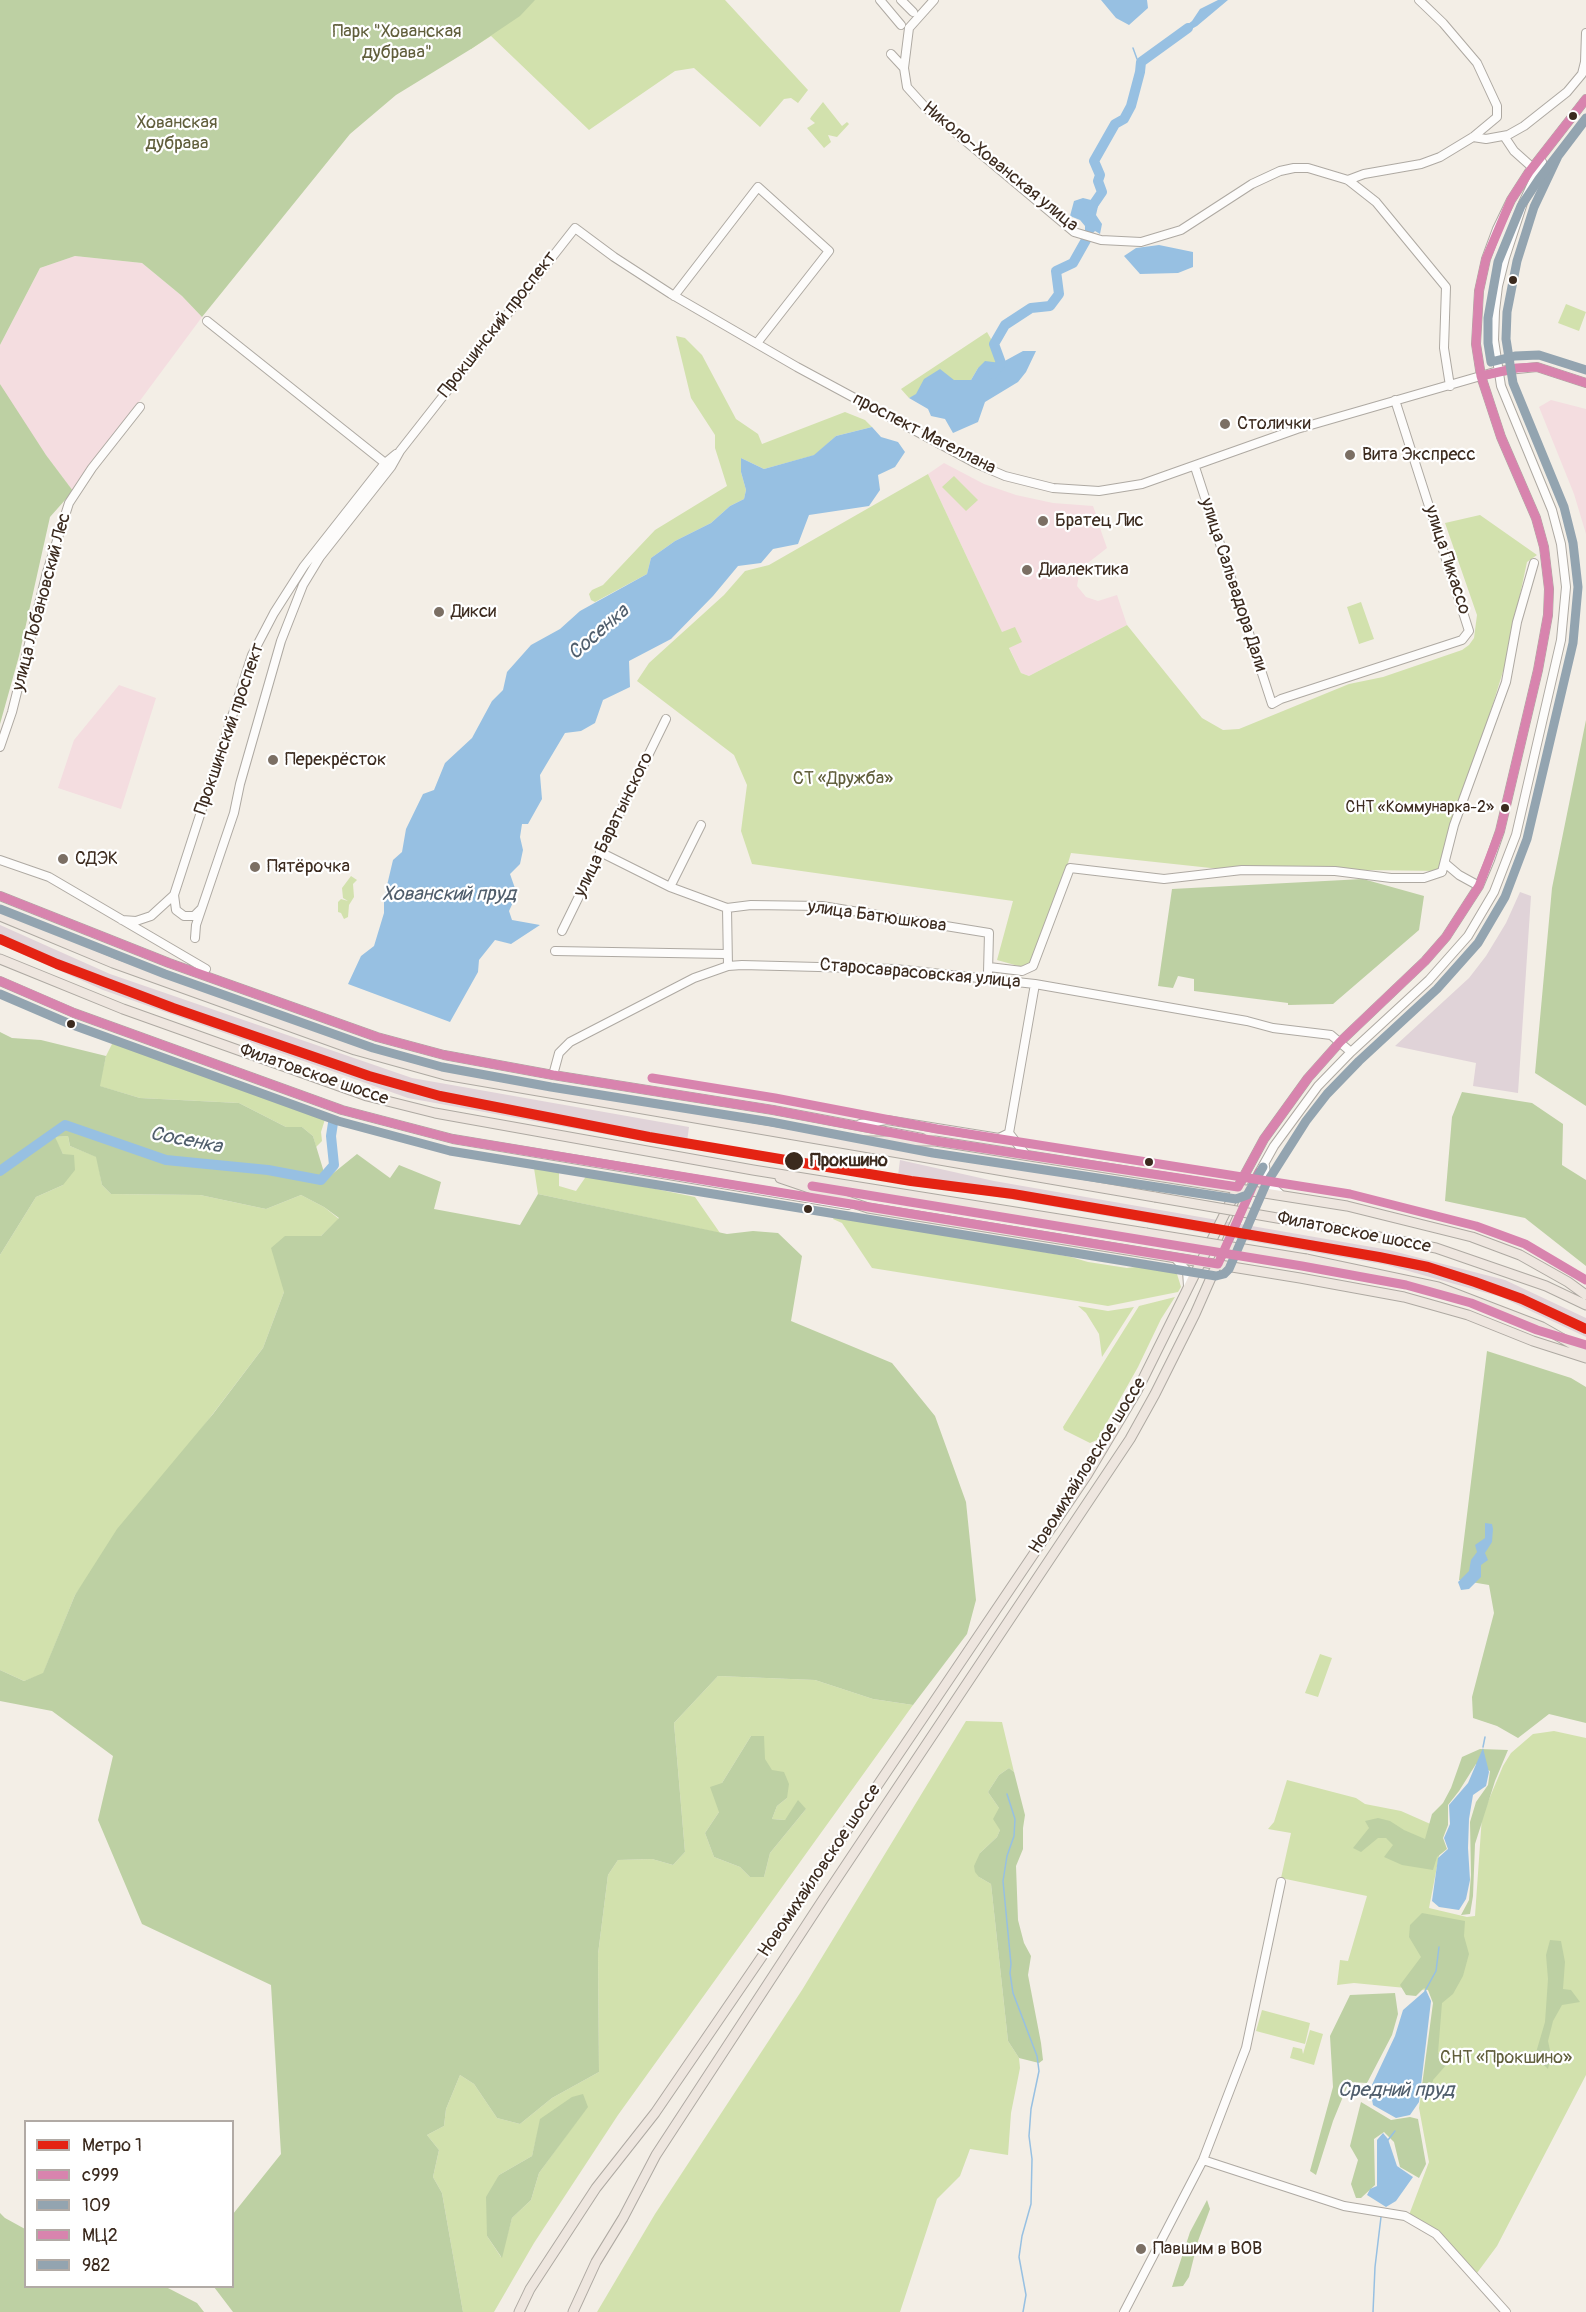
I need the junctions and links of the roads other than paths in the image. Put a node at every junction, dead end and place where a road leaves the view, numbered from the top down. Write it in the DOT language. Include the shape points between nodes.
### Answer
graph roads {
  1 [pos="879,0"];
  2 [pos="901,0"];
  3 [pos="934,0"];
  4 [pos="1419,0"];
  5 [pos="913,12"];
  6 [pos="901,25"];
  7 [pos="1586,33"];
  8 [pos="891,54"];
  9 [pos="904,68"];
  10 [pos="1586,99"];
  11 [pos="1504,136"];
  12 [pos="1473,137"];
  13 [pos="1548,150"];
  14 [pos="1533,168"];
  15 [pos="1348,180"];
  16 [pos="575,228"];
  17 [pos="674,296"];
  18 [pos="207,321"];
  19 [pos="757,343"];
  20 [pos="1498,371"];
  21 [pos="1481,376"];
  22 [pos="1586,383"];
  23 [pos="1450,386"];
  24 [pos="1395,400"];
  25 [pos="140,407"];
  26 [pos="400,451"];
  27 [pos="385,463"];
  28 [pos="1195,466"];
  29 [pos="1534,563"];
  30 [pos="1272,704"];
  31 [pos="666,719"];
  32 [pos="0,747"];
  33 [pos="701,825"];
  34 [pos="600,852"];
  35 [pos="0,860"];
  36 [pos="1446,864"];
  37 [pos="1479,886"];
  38 [pos="670,887"];
  39 [pos="174,895"];
  40 [pos="0,896"];
  41 [pos="202,908"];
  42 [pos="728,908"];
  43 [pos="0,916"];
  44 [pos="118,919"];
  45 [pos="562,931"];
  46 [pos="195,938"];
  47 [pos="555,951"];
  48 [pos="726,954"];
  49 [pos="0,959"];
  50 [pos="728,966"];
  51 [pos="989,967"];
  52 [pos="206,969"];
  53 [pos="987,978"];
  54 [pos="0,981"];
  55 [pos="1035,984"];
  56 [pos="1340,1042"];
  57 [pos="1350,1053"];
  58 [pos="553,1075"];
  59 [pos="855,1125"];
  60 [pos="1009,1133"];
  61 [pos="826,1141"];
  62 [pos="935,1141"];
  63 [pos="1026,1155"];
  64 [pos="1266,1161"];
  65 [pos="753,1170"];
  66 [pos="1238,1187"];
  67 [pos="1250,1189"];
  68 [pos="1280,1194"];
  69 [pos="868,1208"];
  70 [pos="1174,1257"];
  71 [pos="1202,1262"];
  72 [pos="1218,1264"];
  73 [pos="1187,1292"];
  74 [pos="1586,1295"];
  75 [pos="1586,1305"];
  76 [pos="1586,1353"];
  77 [pos="1586,1358"];
  78 [pos="1281,1882"];
  79 [pos="1203,2160"];
  80 [pos="519,2312"];
  81 [pos="573,2312"];
  82 [pos="1124,2312"];
  83 [pos="1506,2312"];
  1 -- 6 [label="street"];
  2 -- 5 [label="street"];
  3 -- 9 [label="street, Николо-Хованская улица" via="909,28"];
  4 -- 12 [label="street" via="1477,63 1497,106 1497,117"];
  7 -- 11 [label="street" via="1581,74 1546,110"];
  8 -- 9 [label="street, Николо-Хованская улица"];
  9 -- 15 [label="street, Николо-Хованская улица" via="906,87 926,108 1074,232 1101,240 1141,242 1181,230 1252,184 1287,169 1308,168"];
  10 -- 13 [label="street"];
  11 -- 12 [label="street"];
  11 -- 14 [label="street"];
  12 -- 15 [label="street" via="1422,164"];
  13 -- 14 [label="street, Новомихайловское шоссе"];
  13 -- 20 [label="street, Новомихайловское шоссе" via="1523,203 1498,286 1494,340"];
  14 -- 21 [label="street, Новомихайловское шоссе" via="1506,210 1486,259 1476,317"];
  15 -- 23 [label="street, Николо-Хованская улица" via="1376,202 1446,287 1444,348"];
  16 -- 17 [label="street, проспект Магеллана"];
  16 -- 26 [label="street, Прокшинский проспект"];
  17 -- 19 [label="street, проспект Магеллана"];
  17 -- 19 [label="street" via="758,187 829,250"];
  18 -- 27 [label="street"];
  19 -- 28 [label="street, проспект Магеллана" via="977,464 1020,480 1053,488 1099,491 1142,484"];
  20 -- 21 [label="street"];
  20 -- 22 [label="street" via="1537,367"];
  20 -- 57 [label="street, Новомихайловское шоссе" via="1509,410 1552,510 1562,544 1565,614 1559,649 1516,836 1494,892 1468,936 1447,961"];
  21 -- 23 [label="street, проспект Магеллана"];
  21 -- 37 [label="street, Новомихайловское шоссе" via="1536,518 1549,589 1544,637 1523,734 1500,831"];
  23 -- 24 [label="street, проспект Магеллана"];
  24 -- 28 [label="street, проспект Магеллана"];
  24 -- 30 [label="street, улица Пикассо" via="1469,631 1462,640"];
  25 -- 32 [label="street, улица Лобановский Лес" via="69,503"];
  26 -- 27 [label="street, Прокшинский проспект"];
  26 -- 41 [label="street, Прокшинский проспект" via="320,557 293,607 234,813"];
  27 -- 39 [label="street, Прокшинский проспект" via="304,566 257,644"];
  28 -- 30 [label="street, улица Сальвадора Дали"];
  29 -- 36 [label="street" via="1506,681 1454,825"];
  31 -- 34 [label="street, улица Баратынского"];
  33 -- 38 [label="street"];
  34 -- 38 [label="street, улица Батюшкова"];
  34 -- 45 [label="street, улица Баратынского"];
  35 -- 44 [label="street" via="49,877"];
  36 -- 37 [label="street"];
  36 -- 51 [label="street" via="1442,872 1424,878 1335,871 1242,870 1164,879 1070,868 1033,966 1022,971"];
  37 -- 56 [label="street, Новомихайловское шоссе" via="1446,937 1425,961"];
  38 -- 42 [label="street, улица Батюшкова"];
  39 -- 41 [label="street" via="176,910 184,916 194,916"];
  39 -- 44 [label="street" via="151,916 136,921"];
  40 -- 58 [label="street" via="169,963 377,1037"];
  41 -- 46 [label="street, Прокшинский проспект"];
  42 -- 48 [label="street"];
  42 -- 51 [label="street, улица Батюшкова" via="822,906 989,933"];
  43 -- 61 [label="main road, Филатовское шоссе" via="113,963 344,1046 445,1075"];
  44 -- 52 [label="street"];
  47 -- 48 [label="street"];
  48 -- 50 [label="street"];
  49 -- 65 [label="main road, Филатовское шоссе" via="367,1096 435,1113"];
  50 -- 53 [label="street, Старосаврасовская улица" via="895,969"];
  50 -- 58 [label="street, Старосаврасовская улица" via="684,982 566,1045 559,1053"];
  51 -- 53 [label="street"];
  53 -- 55 [label="street, Старосаврасовская улица"];
  54 -- 69 [label="street" via="74,1013 364,1116 463,1141"];
  55 -- 56 [label="street, Старосаврасовская улица" via="1331,1035"];
  55 -- 60 [label="street"];
  56 -- 57 [label="street, Старосаврасовская улица"];
  56 -- 66 [label="street, Новомихайловское шоссе" via="1285,1109"];
  57 -- 64 [label="street, Новомихайловское шоссе" via="1296,1114"];
  58 -- 59 [label="street"];
  59 -- 60 [label="street" via="887,1120 999,1138"];
  59 -- 62 [label="street"];
  60 -- 63 [label="street"];
  61 -- 62 [label="main road"];
  61 -- 75 [label="main road, Филатовское шоссе, bridge" via="1436,1248 1546,1286"];
  62 -- 63 [label="main road"];
  63 -- 66 [label="main road"];
  64 -- 67 [label="street, Новомихайловское шоссе"];
  64 -- 68 [label="street" via="1267,1182"];
  65 -- 69 [label="main road"];
  65 -- 76 [label="main road, Филатовское шоссе, bridge" via="1306,1259 1438,1287 1542,1327"];
  66 -- 67 [label="main road"];
  66 -- 71 [label="main road, Новомихайловское шоссе"];
  67 -- 68 [label="main road"];
  67 -- 72 [label="main road, Новомихайловское шоссе"];
  68 -- 74 [label="main road" via="1347,1206 1472,1238 1520,1255"];
  69 -- 70 [label="main road"];
  70 -- 71 [label="main road"];
  70 -- 73 [label="street" via="1189,1277"];
  71 -- 72 [label="main road"];
  71 -- 73 [label="main road, Новомихайловское шоссе"];
  72 -- 77 [label="main road" via="1404,1298 1468,1315"];
  72 -- 81 [label="main road, Новомихайловское шоссе" via="1130,1439 656,2155 596,2262"];
  73 -- 80 [label="main road, Новомихайловское шоссе" via="1137,1391 1087,1475 655,2113 596,2188"];
  78 -- 79 [label="street" via="1246,2048"];
  79 -- 82 [label="street"];
  79 -- 83 [label="street" via="1344,2206 1405,2216 1436,2234"];
}
